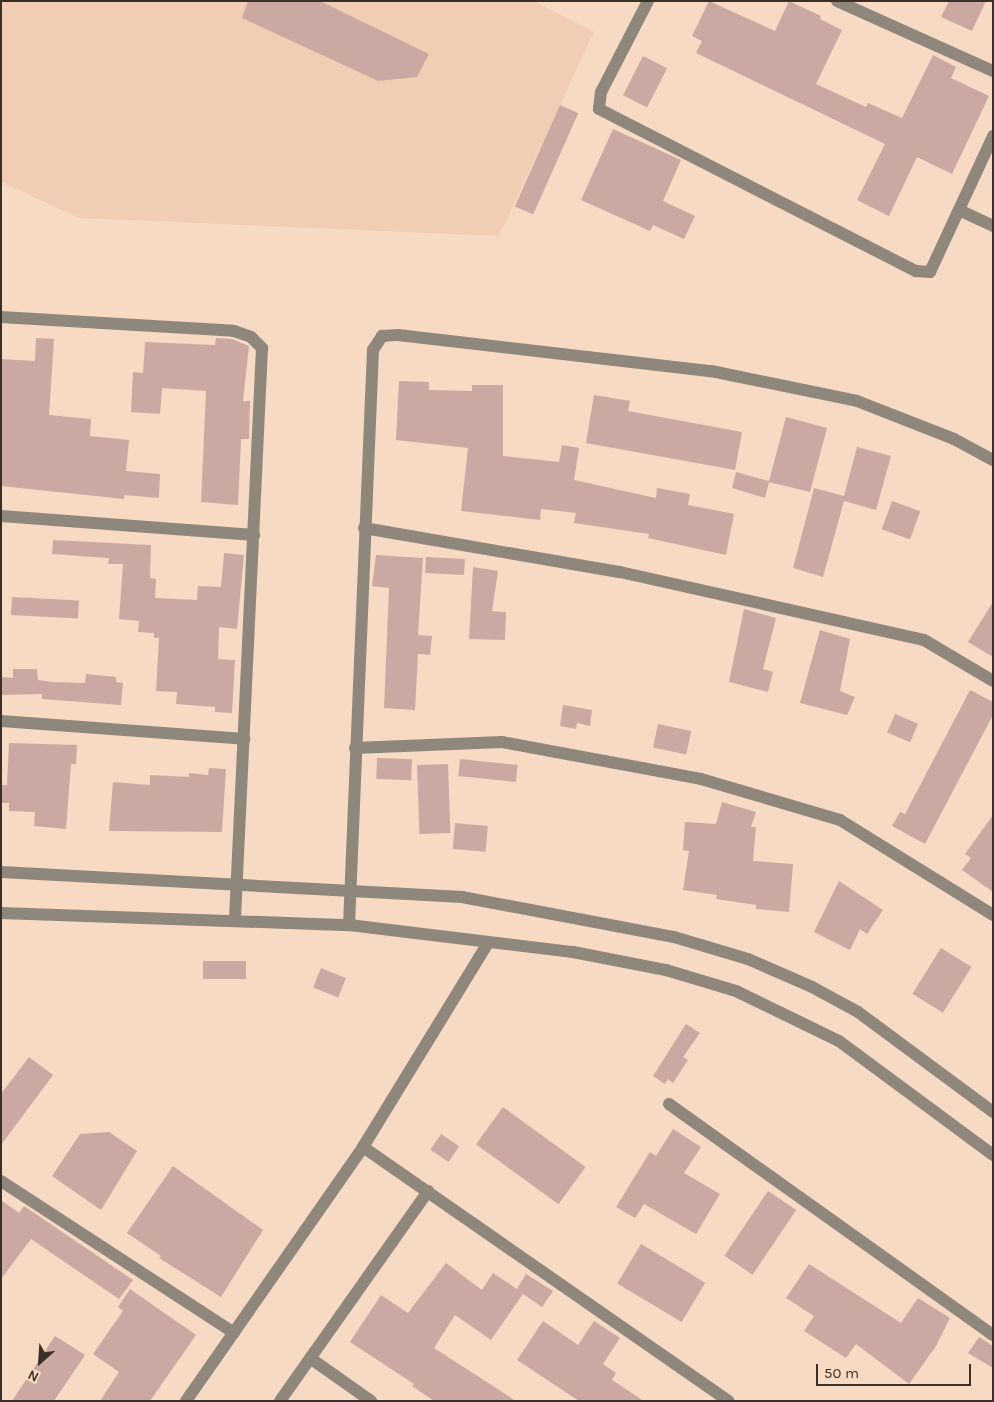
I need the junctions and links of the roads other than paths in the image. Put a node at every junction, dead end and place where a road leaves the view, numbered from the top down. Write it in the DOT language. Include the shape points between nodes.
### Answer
graph roads {
  1 [pos="648,1"];
  2 [pos="837,1"];
  3 [pos="993,71"];
  4 [pos="993,136"];
  5 [pos="959,210"];
  6 [pos="993,226"];
  7 [pos="1,317"];
  8 [pos="993,460"];
  9 [pos="1,516"];
  10 [pos="364,528"];
  11 [pos="254,535"];
  12 [pos="993,681"];
  13 [pos="1,721"];
  14 [pos="244,739"];
  15 [pos="355,748"];
  16 [pos="1,872"];
  17 [pos="236,885"];
  18 [pos="350,891"];
  19 [pos="1,913"];
  20 [pos="993,915"];
  21 [pos="235,918"];
  22 [pos="349,924"];
  23 [pos="488,943"];
  24 [pos="669,1104"];
  25 [pos="993,1112"];
  26 [pos="363,1146"];
  27 [pos="993,1155"];
  28 [pos="1,1181"];
  29 [pos="428,1191"];
  30 [pos="234,1333"];
  31 [pos="993,1335"];
  32 [pos="310,1358"];
  33 [pos="186,1401"];
  34 [pos="280,1401"];
  35 [pos="371,1401"];
  36 [pos="728,1401"];
  1 -- 5 [label="street" via="601,92 599,108 608,116 916,271 930,272"];
  2 -- 3 [label="street"];
  4 -- 5 [label="street"];
  5 -- 6 [label="street"];
  7 -- 11 [label="street" via="234,331 251,336 262,348"];
  8 -- 10 [label="street" via="954,439 857,401 710,371 398,335 382,336 373,350"];
  9 -- 11 [label="street"];
  10 -- 12 [label="street" via="620,572 924,640"];
  10 -- 15 [label="street"];
  11 -- 14 [label="street"];
  13 -- 14 [label="street"];
  14 -- 17 [label="street"];
  15 -- 18 [label="street"];
  15 -- 20 [label="street" via="502,742 701,779 840,820"];
  16 -- 17 [label="street"];
  17 -- 18 [label="street"];
  17 -- 21 [label="street"];
  18 -- 22 [label="street"];
  18 -- 25 [label="street" via="462,897 674,937 748,960 812,987 858,1012"];
  19 -- 21 [label="street"];
  21 -- 22 [label="street"];
  22 -- 23 [label="street"];
  23 -- 26 [label="street"];
  23 -- 27 [label="street" via="582,953 666,970 736,991 839,1041"];
  24 -- 31 [label="street"];
  26 -- 29 [label="street"];
  26 -- 30 [label="street"];
  28 -- 30 [label="street"];
  29 -- 32 [label="street"];
  29 -- 36 [label="street"];
  30 -- 33 [label="street"];
  32 -- 34 [label="street"];
  32 -- 35 [label="street"];
}
